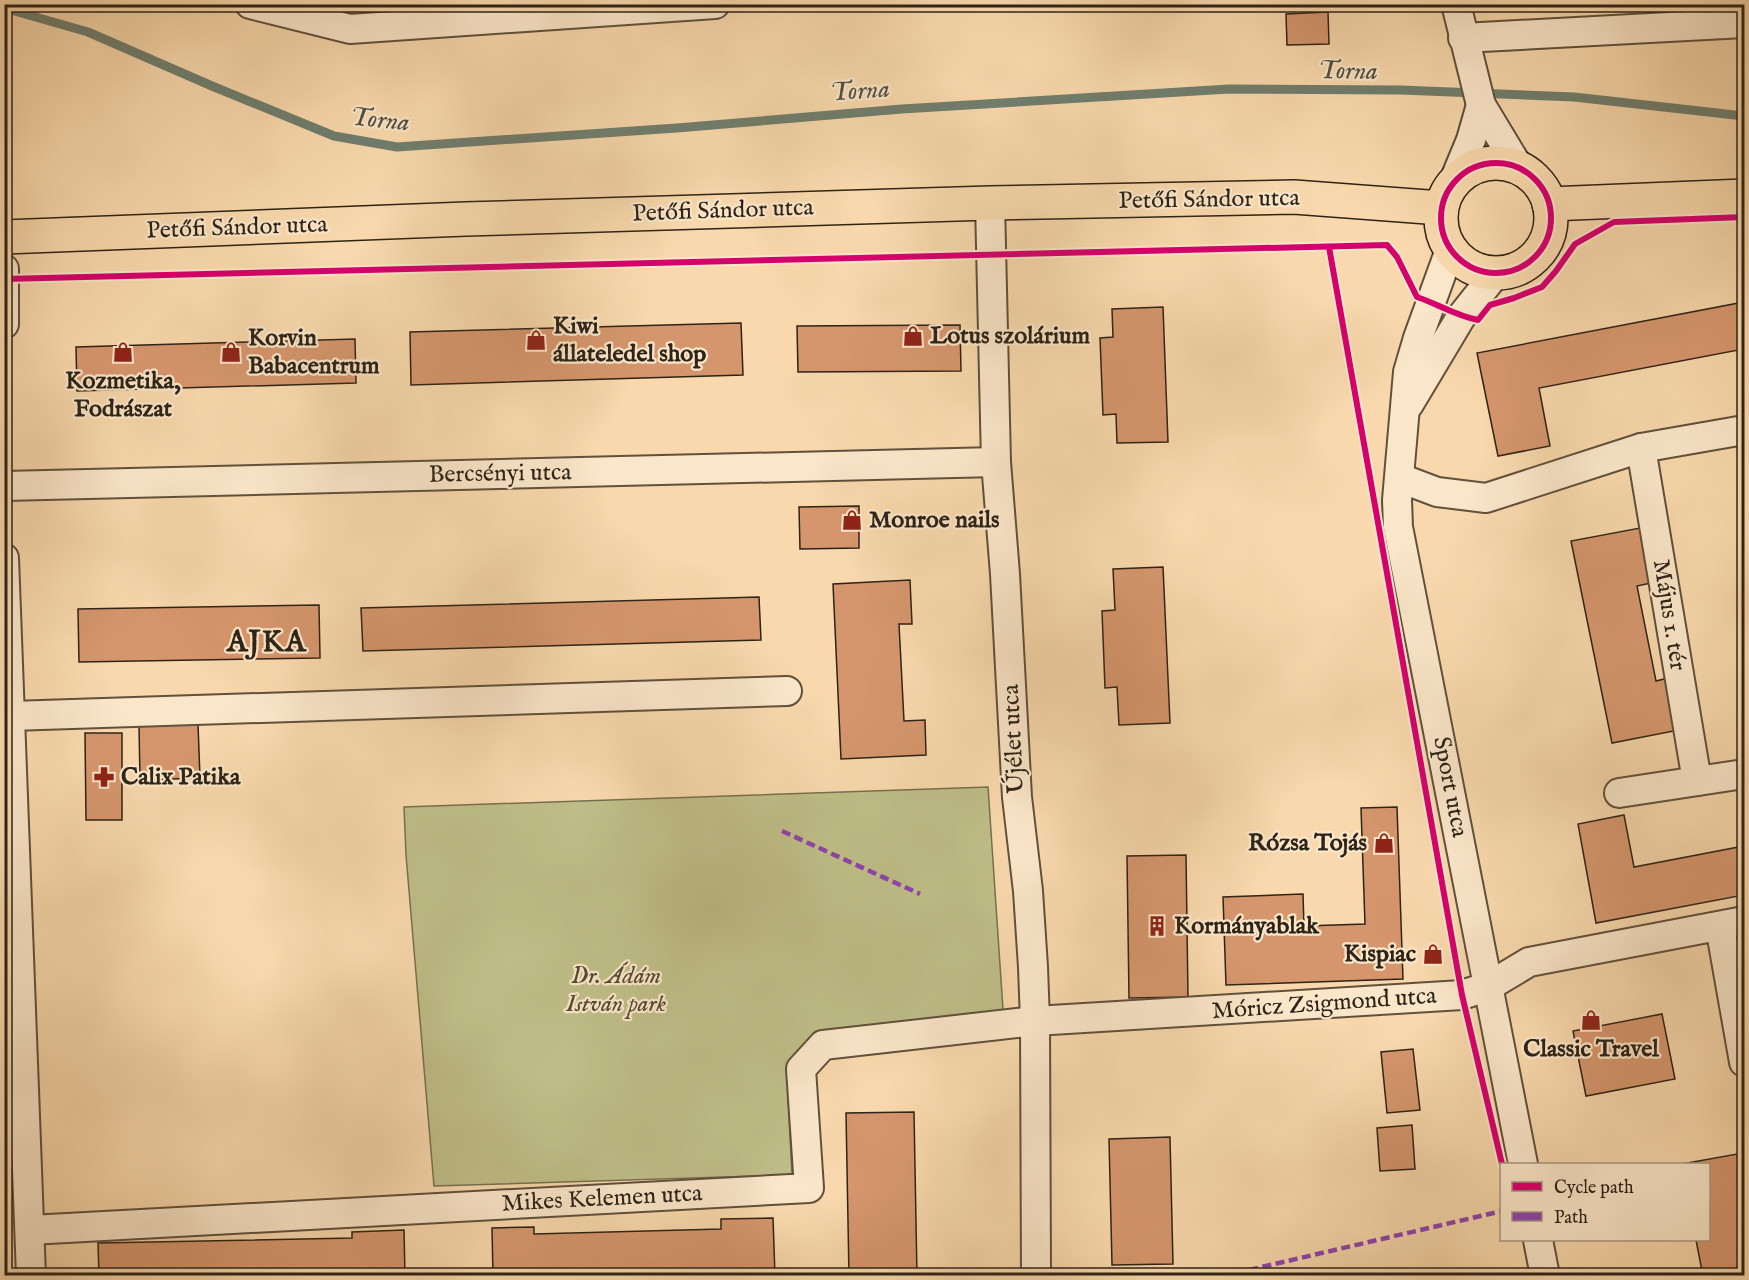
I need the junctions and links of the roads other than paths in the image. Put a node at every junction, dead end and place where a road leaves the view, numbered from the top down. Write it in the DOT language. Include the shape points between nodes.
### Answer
graph roads {
  1 [pos="250,4"];
  2 [pos="715,4"];
  3 [pos="1456,4"];
  4 [pos="465,13"];
  5 [pos="1744,23"];
  6 [pos="1464,38"];
  7 [pos="1481,105"];
  8 [pos="1519,168"];
  9 [pos="1448,194"];
  10 [pos="1744,196"];
  11 [pos="990,203"];
  12 [pos="1549,204"];
  13 [pos="4,237"];
  14 [pos="1450,250"];
  15 [pos="4,269"];
  16 [pos="1496,273"];
  17 [pos="4,324"];
  18 [pos="1406,408"];
  19 [pos="1741,434"];
  20 [pos="1641,448"];
  21 [pos="996,462"];
  22 [pos="1400,478"];
  23 [pos="4,486"];
  24 [pos="4,558"];
  25 [pos="787,691"];
  26 [pos="11,716"];
  27 [pos="1744,774"];
  28 [pos="1697,781"];
  29 [pos="1619,793"];
  30 [pos="1732,924"];
  31 [pos="1489,986"];
  32 [pos="1035,1022"];
  33 [pos="1744,1062"];
  34 [pos="1523,1163"];
  35 [pos="30,1230"];
  36 [pos="1538,1241"];
  37 [pos="31,1275"];
  38 [pos="1036,1275"];
  39 [pos="1545,1275"];
  1 -- 4 [label="street" via="350,29"];
  2 -- 4 [label="street"];
  3 -- 6 [label="street"];
  5 -- 6 [label="street"];
  6 -- 7 [label="street"];
  7 -- 8 [label="street"];
  7 -- 9 [label="street"];
  8 -- 9 [label="main road" via="1496,163 1473,167"];
  8 -- 12 [label="main road" via="1543,190"];
  9 -- 11 [label="main road, Petőfi Sándor utca"];
  9 -- 14 [label="main road" via="1441,230"];
  10 -- 12 [label="main road"];
  11 -- 13 [label="main road, Petőfi Sándor utca"];
  11 -- 21 [label="street, Újélet utca"];
  12 -- 16 [label="main road" via="1551,224 1545,243 1533,259 1516,270"];
  14 -- 16 [label="main road" via="1470,268"];
  14 -- 18 [label="street, Sport utca" via="1408,372"];
  15 -- 17 [label="street"];
  16 -- 18 [label="street, Sport utca" via="1461,317"];
  18 -- 22 [label="street, Sport utca"];
  19 -- 20 [label="street"];
  20 -- 22 [label="street" via="1486,498 1437,492"];
  20 -- 28 [label="street, Május 1. tér"];
  21 -- 23 [label="street, Bercsényi utca"];
  21 -- 32 [label="street, Újélet utca"];
  22 -- 31 [label="street, Sport utca" via="1398,527"];
  24 -- 26 [label="street"];
  25 -- 26 [label="street"];
  26 -- 35 [label="street"];
  27 -- 28 [label="street"];
  28 -- 29 [label="street"];
  30 -- 31 [label="street, Móricz Zsigmond utca" via="1529,962"];
  30 -- 33 [label="street"];
  31 -- 32 [label="street, Móricz Zsigmond utca" via="1462,995"];
  31 -- 34 [label="street, Sport utca"];
  32 -- 35 [label="street, Mikes Kelemen utca" via="823,1045 801,1069 809,1188"];
  32 -- 38 [label="street, Újélet utca"];
  35 -- 37 [label="street"];
  36 -- 39 [label="street"];
}
